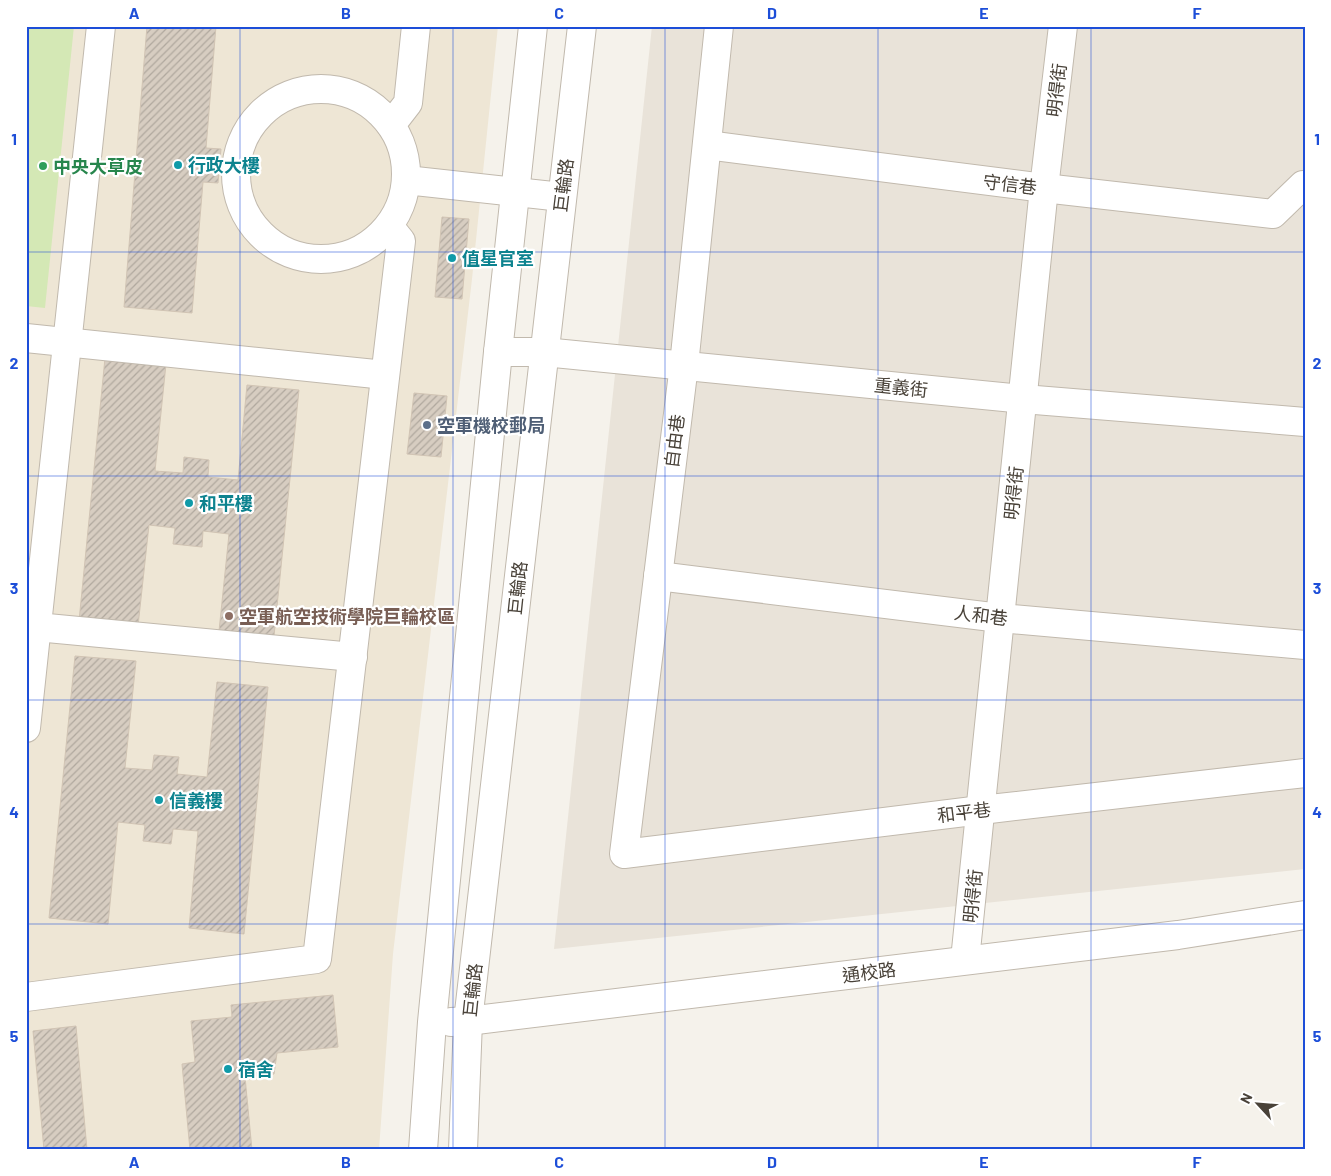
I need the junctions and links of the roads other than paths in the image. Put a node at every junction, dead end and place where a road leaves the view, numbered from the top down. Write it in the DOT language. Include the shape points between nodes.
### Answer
graph roads {
  1 [pos="101,26"];
  2 [pos="416,26"];
  3 [pos="533,26"];
  4 [pos="582,26"];
  5 [pos="719,26"];
  6 [pos="1063,26"];
  7 [pos="391,125"];
  8 [pos="706,145"];
  9 [pos="1304,178"];
  10 [pos="406,180"];
  11 [pos="1044,188"];
  12 [pos="516,192"];
  13 [pos="562,197"];
  14 [pos="389,226"];
  15 [pos="26,338"];
  16 [pos="67,342"];
  17 [pos="498,352"];
  18 [pos="544,352"];
  19 [pos="684,365"];
  20 [pos="386,374"];
  21 [pos="1023,399"];
  22 [pos="1305,422"];
  23 [pos="658,576"];
  24 [pos="1000,618"];
  25 [pos="32,627"];
  26 [pos="1305,645"];
  27 [pos="353,657"];
  28 [pos="26,728"];
  29 [pos="1305,773"];
  30 [pos="981,810"];
  31 [pos="624,854"];
  32 [pos="1305,915"];
  33 [pos="965,960"];
  34 [pos="26,997"];
  35 [pos="468,1021"];
  36 [pos="432,1022"];
  37 [pos="423,1150"];
  38 [pos="463,1150"];
  1 -- 16 [label="street"];
  2 -- 7 [label="street" via="408,103"];
  3 -- 12 [label="street, 巨輪路"];
  4 -- 13 [label="street, 巨輪路"];
  5 -- 8 [label="street, 自由巷"];
  6 -- 11 [label="street, 明得街"];
  7 -- 10 [label="street" via="402,144"];
  7 -- 14 [label="street" via="371,104 346,92 317,89 289,95 265,110 247,132 237,159 236,188 246,215 263,237 287,253 314,260 343,257 368,245"];
  8 -- 11 [label="street, 守信巷"];
  8 -- 19 [label="street, 自由巷"];
  9 -- 11 [label="street, 守信巷" via="1273,214"];
  10 -- 12 [label="street"];
  10 -- 14 [label="street" via="400,208"];
  11 -- 21 [label="street, 明得街"];
  12 -- 13 [label="street"];
  12 -- 17 [label="street, 巨輪路"];
  13 -- 18 [label="street, 巨輪路"];
  14 -- 20 [label="street" via="401,241"];
  15 -- 16 [label="street"];
  16 -- 20 [label="street"];
  16 -- 25 [label="street"];
  17 -- 18 [label="street, 重義街"];
  17 -- 36 [label="street, 巨輪路"];
  18 -- 19 [label="street, 重義街"];
  18 -- 35 [label="street, 巨輪路"];
  19 -- 21 [label="street, 重義街"];
  19 -- 23 [label="street, 自由巷"];
  20 -- 27 [label="street"];
  21 -- 22 [label="street, 重義街"];
  21 -- 24 [label="street, 明得街"];
  23 -- 24 [label="street, 人和巷"];
  23 -- 31 [label="street, 自由巷"];
  24 -- 26 [label="street, 人和巷"];
  24 -- 30 [label="street, 明得街"];
  25 -- 27 [label="street"];
  25 -- 28 [label="street"];
  27 -- 34 [label="street" via="317,959"];
  29 -- 30 [label="street, 和平巷"];
  30 -- 31 [label="street, 和平巷"];
  30 -- 33 [label="street, 明得街"];
  32 -- 33 [label="street, 通校路"];
  33 -- 35 [label="street, 通校路"];
  35 -- 36 [label="street, 通校路"];
  35 -- 38 [label="street, 巨輪路"];
  36 -- 37 [label="street, 巨輪路"];
}
